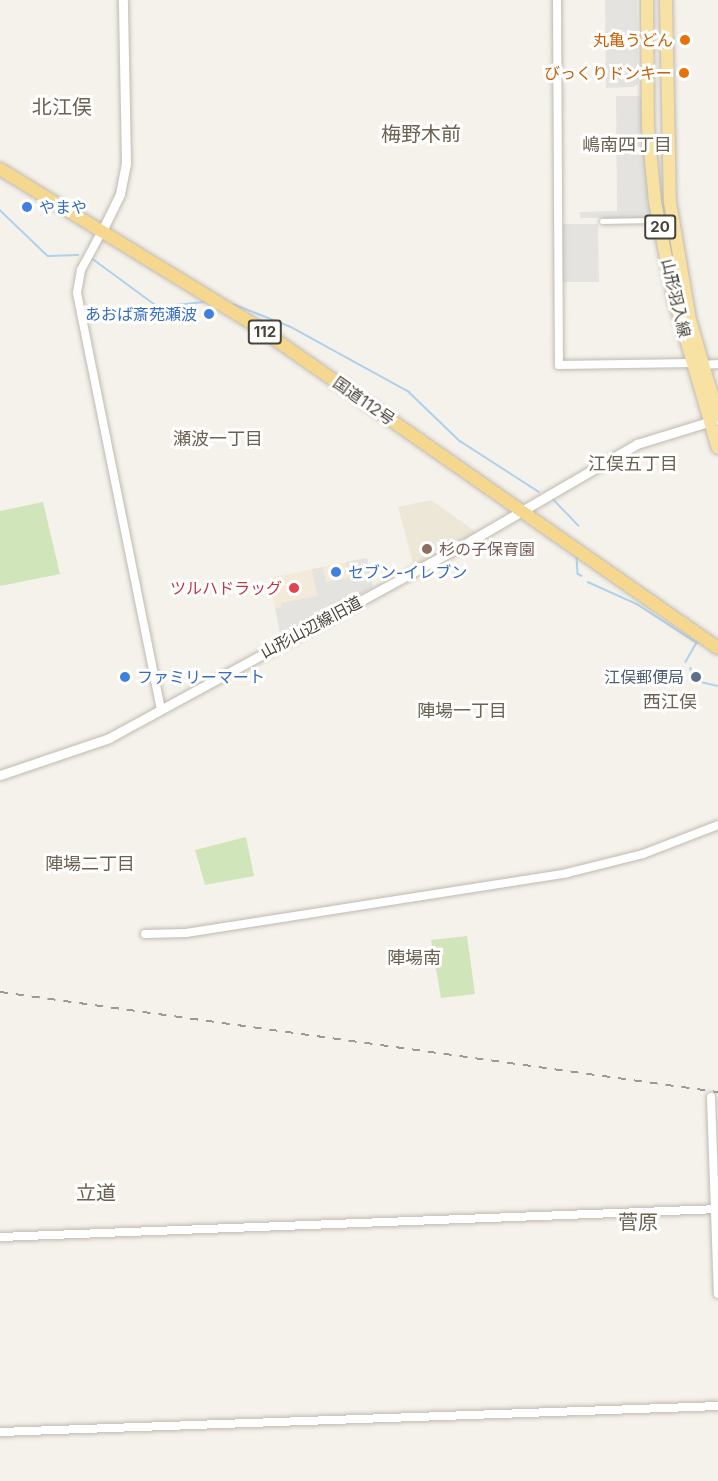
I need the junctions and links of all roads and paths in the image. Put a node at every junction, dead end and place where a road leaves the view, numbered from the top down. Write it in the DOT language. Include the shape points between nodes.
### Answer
graph roads {
  1 [pos="123,0"];
  2 [pos="557,0"];
  3 [pos="647,0"];
  4 [pos="666,0"];
  5 [pos="0,169"];
  6 [pos="652,220"];
  7 [pos="602,221"];
  8 [pos="101,233"];
  9 [pos="697,364"];
  10 [pos="718,364"];
  11 [pos="715,418"];
  12 [pos="718,448"];
  13 [pos="519,512"];
  14 [pos="718,648"];
  15 [pos="161,710"];
  16 [pos="0,775"];
  17 [pos="718,825"];
  18 [pos="146,934"];
  19 [pos="711,1097"];
  20 [pos="716,1209"];
  21 [pos="0,1237"];
  22 [pos="718,1294"];
  23 [pos="718,1406"];
  24 [pos="0,1432"];
  1 -- 8 [label="street" via="126,163 120,194"];
  2 -- 9 [label="street" via="559,365"];
  3 -- 9 [label="main road, 山形羽入線 / 20" via="651,172 674,298"];
  4 -- 9 [label="main road, 山形羽入線 / 20" via="669,202"];
  5 -- 8 [label="highway, 国道112号 / 112"];
  6 -- 7 [label="street"];
  8 -- 13 [label="highway, 国道112号 / 112" via="256,326"];
  8 -- 15 [label="street" via="81,270 77,293"];
  9 -- 10 [label="street"];
  9 -- 11 [label="main road, 山形羽入線 / 20"];
  11 -- 12 [label="main road, 山形羽入線 / 20"];
  11 -- 13 [label="street, 山形山辺線旧道" via="637,444"];
  13 -- 14 [label="highway, 国道112号 / 112"];
  13 -- 15 [label="street, 山形山辺線旧道"];
  15 -- 16 [label="street, 山形山辺線旧道" via="108,738"];
  17 -- 18 [label="street" via="643,854 567,873 186,933"];
  19 -- 20 [label="street"];
  20 -- 21 [label="street"];
  20 -- 22 [label="street"];
  23 -- 24 [label="street"];
}
